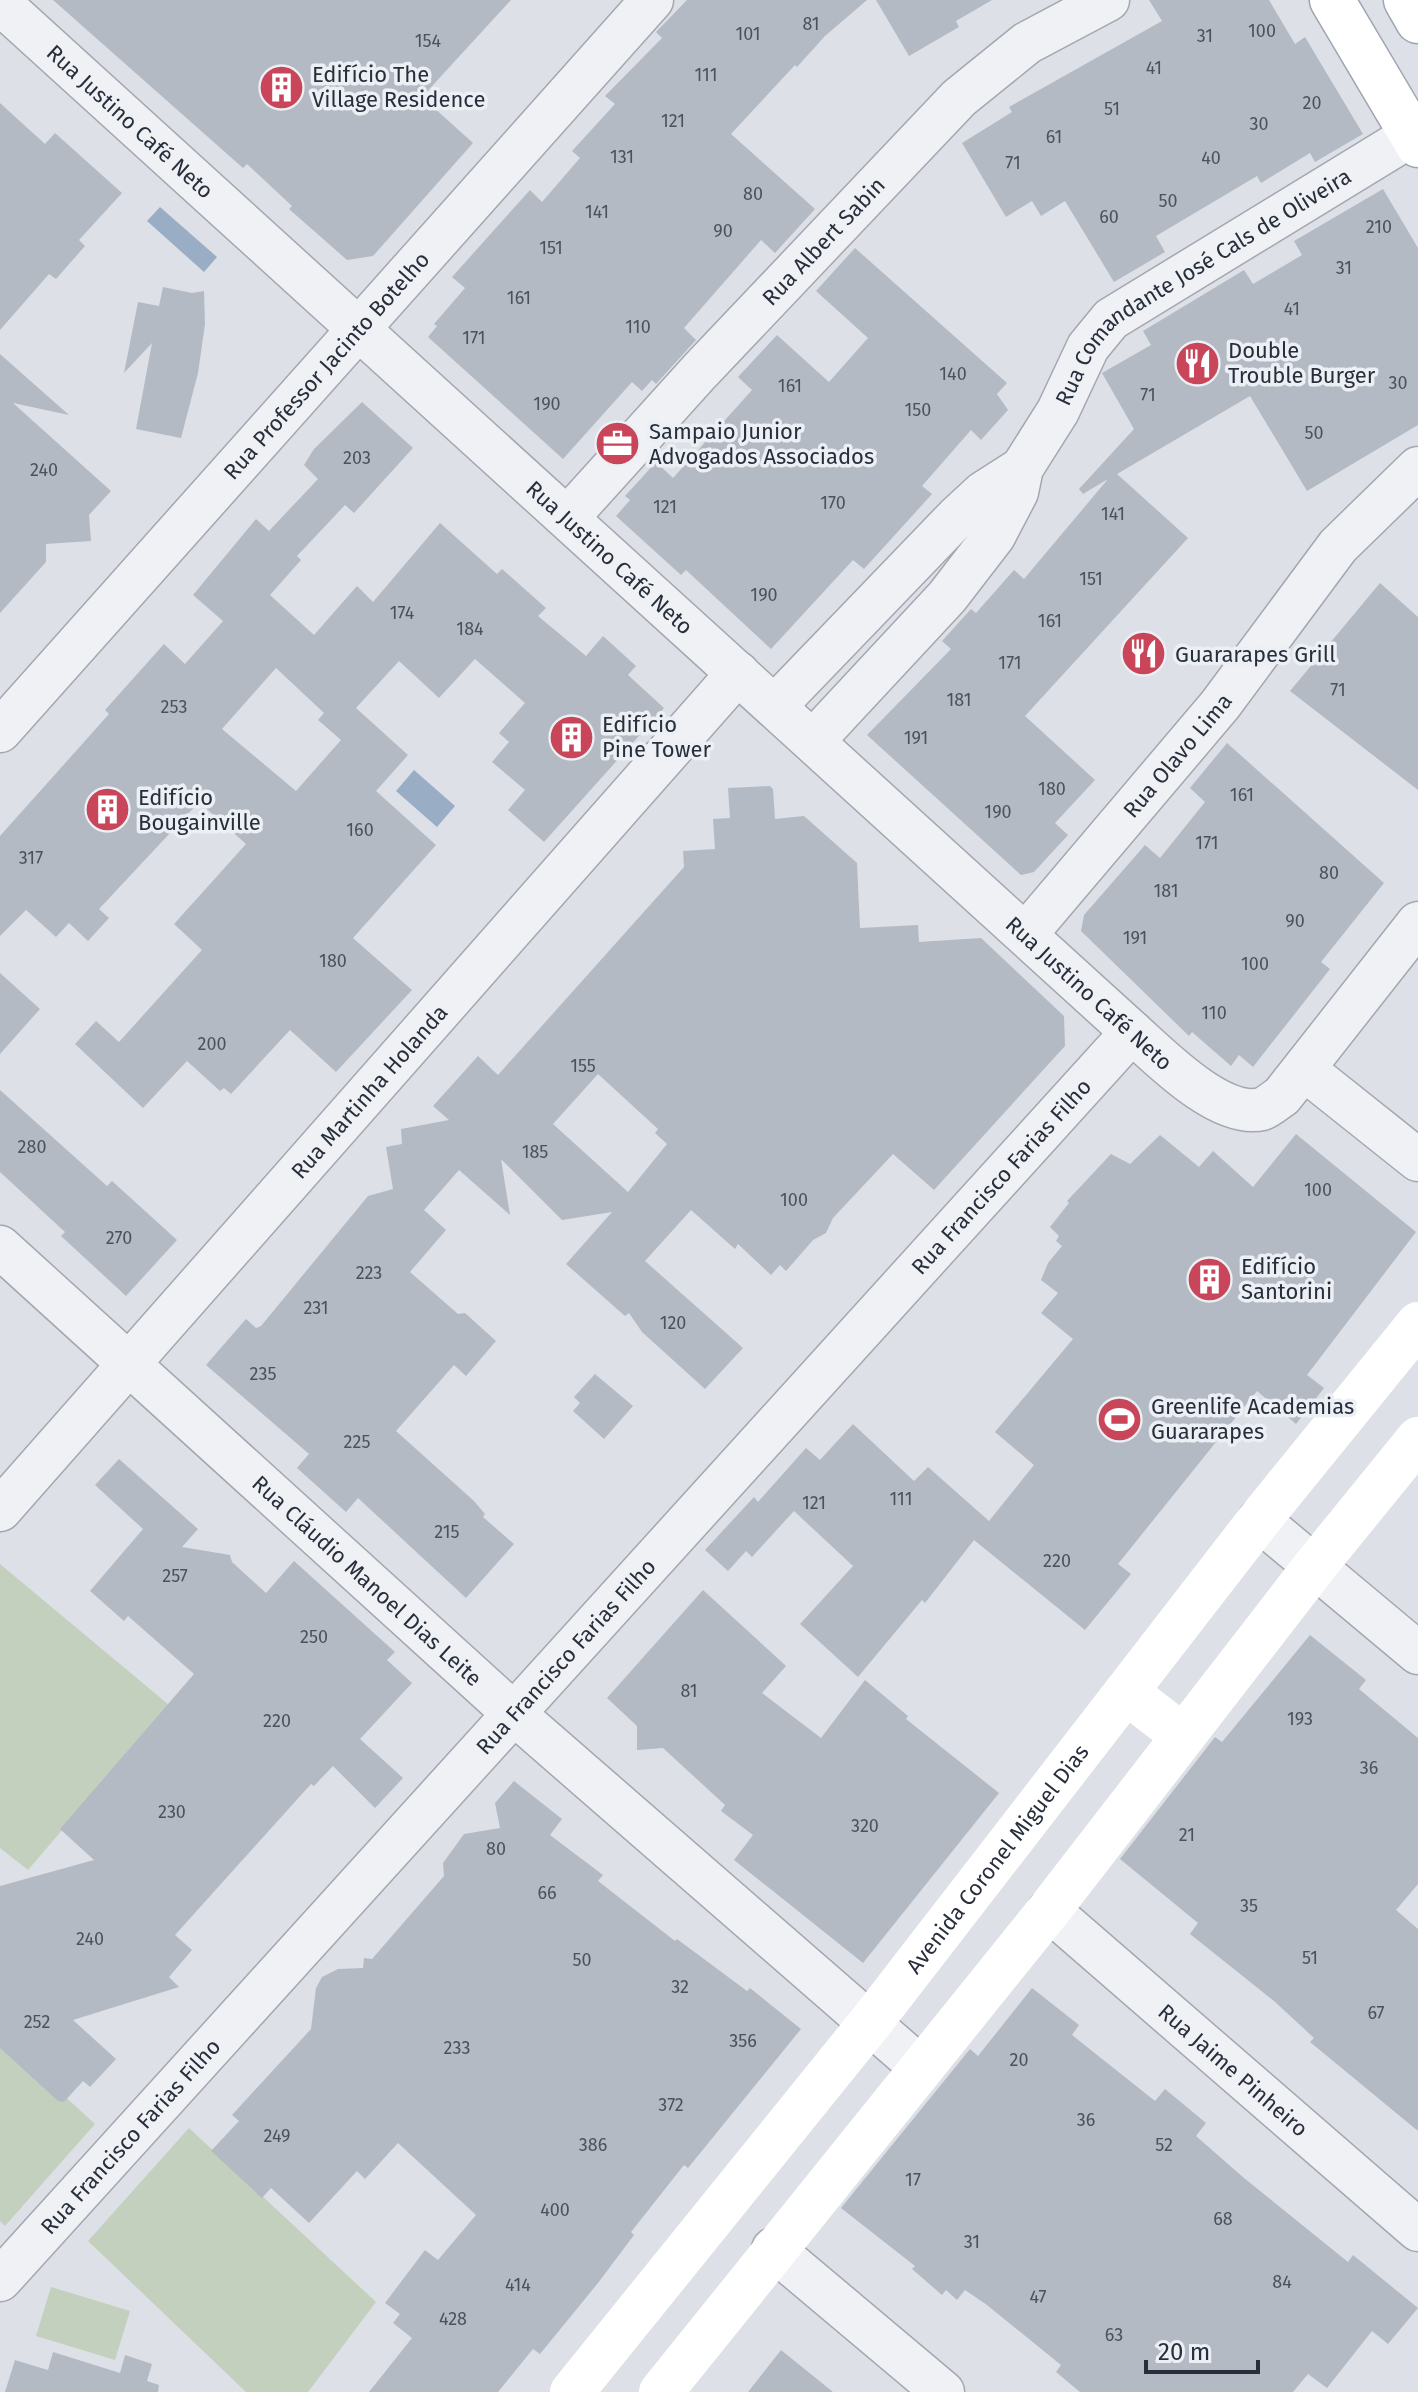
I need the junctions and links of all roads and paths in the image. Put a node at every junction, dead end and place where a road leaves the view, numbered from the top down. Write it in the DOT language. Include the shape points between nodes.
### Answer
graph roads {
  1 [pos="652,0"];
  2 [pos="1108,0"];
  3 [pos="1332,0"];
  4 [pos="1406,0"];
  5 [pos="0,3"];
  6 [pos="1418,21"];
  7 [pos="1415,140"];
  8 [pos="358,327"];
  9 [pos="1022,468"];
  10 [pos="1418,468"];
  11 [pos="568,517"];
  12 [pos="738,673"];
  13 [pos="775,706"];
  14 [pos="0,731"];
  15 [pos="813,741"];
  16 [pos="1418,923"];
  17 [pos="1026,934"];
  18 [pos="1132,1032"];
  19 [pos="1305,1070"];
  20 [pos="1418,1160"];
  21 [pos="0,1247"];
  22 [pos="1418,1324"];
  23 [pos="131,1365"];
  24 [pos="1418,1439"];
  25 [pos="0,1510"];
  26 [pos="1259,1520"];
  27 [pos="1315,1566"];
  28 [pos="1418,1653"];
  29 [pos="1126,1692"];
  30 [pos="512,1712"];
  31 [pos="1182,1735"];
  32 [pos="1049,1910"];
  33 [pos="870,2023"];
  34 [pos="920,2067"];
  35 [pos="1418,2230"];
  36 [pos="773,2249"];
  37 [pos="0,2280"];
  38 [pos="572,2392"];
  39 [pos="661,2392"];
  40 [pos="943,2392"];
  1 -- 8 [label="street, Rua Professor Jacinto Botelho"];
  2 -- 11 [label="street, Rua Albert Sabin" via="1027,43 959,98"];
  3 -- 7 [label="main road"];
  4 -- 6 [label="main road"];
  5 -- 8 [label="street, Rua Justino Café Neto"];
  7 -- 9 [label="street, Rua Comandante José Cals de Oliveira" via="1111,319 1088,347 1058,411"];
  8 -- 11 [label="street, Rua Justino Café Neto"];
  8 -- 14 [label="street, Rua Professor Jacinto Botelho"];
  9 -- 13 [label="street, Rua Comandante José Cals de Oliveira" via="956,518"];
  9 -- 15 [label="street, Rua Comandante José Cals de Oliveira" via="1017,492 994,536 947,597"];
  10 -- 17 [label="street, Rua Olavo Lima" via="1338,546 1220,705"];
  11 -- 12 [label="street, Rua Justino Café Neto"];
  12 -- 13 [label="street, Rua Justino Café Neto"];
  12 -- 23 [label="street, Rua Martinha Holanda"];
  13 -- 15 [label="street, Rua Justino Café Neto"];
  15 -- 17 [label="street, Rua Justino Café Neto"];
  16 -- 19 [label="street"];
  17 -- 18 [label="street, Rua Justino Café Neto"];
  18 -- 19 [label="street, Rua Justino Café Neto" via="1184,1078 1242,1109 1263,1109"];
  18 -- 30 [label="street, Rua Francisco Farias Filho"];
  19 -- 20 [label="street"];
  21 -- 23 [label="street, Rua Cláudio Manoel Dias Leite"];
  22 -- 26 [label="main road, Avenida Coronel Miguel Dias"];
  23 -- 25 [label="street, Rua Martinha Holanda"];
  23 -- 30 [label="street, Rua Cláudio Manoel Dias Leite"];
  24 -- 27 [label="main road"];
  26 -- 27 [label="street"];
  26 -- 29 [label="main road, Avenida Coronel Miguel Dias"];
  27 -- 28 [label="street"];
  27 -- 31 [label="main road"];
  29 -- 31 [label="main road"];
  29 -- 33 [label="main road, Avenida Coronel Miguel Dias"];
  30 -- 33 [label="street, Rua Cláudio Manoel Dias Leite"];
  30 -- 37 [label="street, Rua Francisco Farias Filho"];
  31 -- 32 [label="main road"];
  32 -- 34 [label="main road"];
  32 -- 35 [label="street, Rua Jaime Pinheiro"];
  33 -- 34 [label="street, Rua Cláudio Manoel Dias Leite"];
  33 -- 38 [label="main road, Avenida Coronel Miguel Dias"];
  34 -- 36 [label="main road"];
  36 -- 39 [label="main road"];
  36 -- 40 [label="street"];
}
